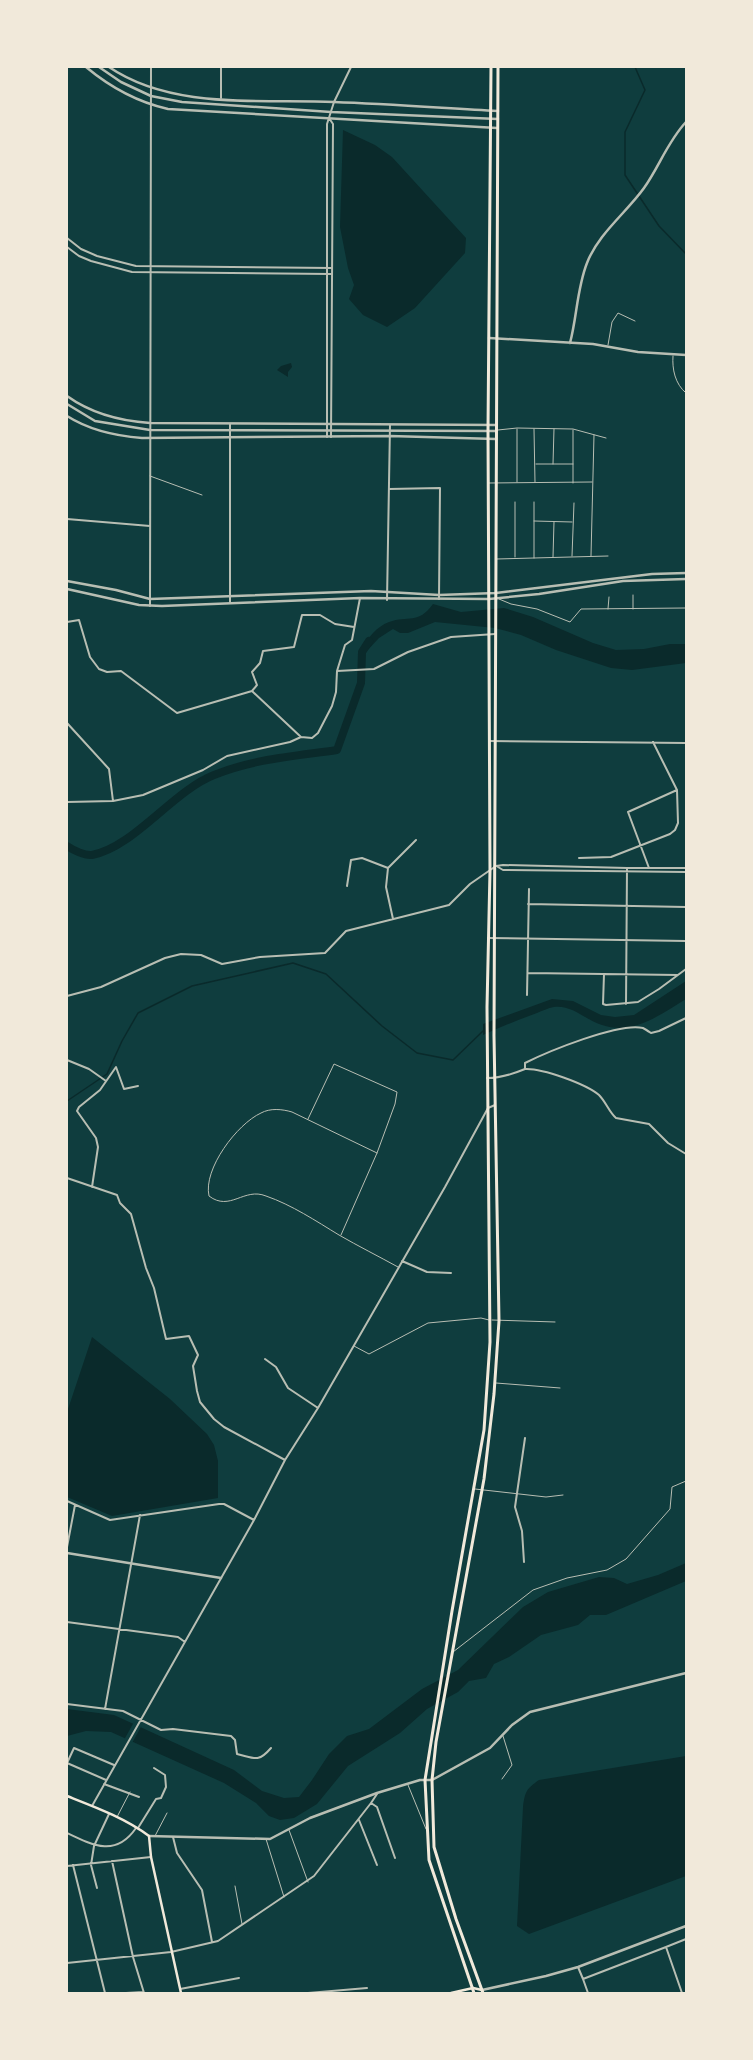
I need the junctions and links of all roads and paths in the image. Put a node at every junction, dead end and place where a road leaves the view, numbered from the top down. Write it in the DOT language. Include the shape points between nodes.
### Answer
graph roads {
  1 [pos="86,67"];
  2 [pos="98,67"];
  3 [pos="109,67"];
  4 [pos="151,67"];
  5 [pos="221,67"];
  6 [pos="351,67"];
  7 [pos="491,67"];
  8 [pos="498,67"];
  9 [pos="151,88"];
  10 [pos="151,96"];
  11 [pos="221,98"];
  12 [pos="334,102"];
  13 [pos="151,105"];
  14 [pos="491,111"];
  15 [pos="498,111"];
  16 [pos="331,112"];
  17 [pos="329,118"];
  18 [pos="491,119"];
  19 [pos="498,119"];
  20 [pos="686,122"];
  21 [pos="491,128"];
  22 [pos="498,128"];
  23 [pos="67,238"];
  24 [pos="67,246"];
  25 [pos="151,266"];
  26 [pos="326,268"];
  27 [pos="332,268"];
  28 [pos="151,273"];
  29 [pos="326,274"];
  30 [pos="331,274"];
  31 [pos="635,321"];
  32 [pos="489,338"];
  33 [pos="497,338"];
  34 [pos="570,343"];
  35 [pos="608,346"];
  36 [pos="673,354"];
  37 [pos="686,355"];
  38 [pos="686,393"];
  39 [pos="67,396"];
  40 [pos="67,404"];
  41 [pos="67,416"];
  42 [pos="150,423"];
  43 [pos="332,423"];
  44 [pos="230,424"];
  45 [pos="327,424"];
  46 [pos="390,424"];
  47 [pos="488,424"];
  48 [pos="496,425"];
  49 [pos="517,428"];
  50 [pos="534,428"];
  51 [pos="554,428"];
  52 [pos="150,430"];
  53 [pos="326,430"];
  54 [pos="331,430"];
  55 [pos="390,430"];
  56 [pos="573,430"];
  57 [pos="230,431"];
  58 [pos="488,431"];
  59 [pos="496,431"];
  60 [pos="594,435"];
  61 [pos="390,436"];
  62 [pos="327,437"];
  63 [pos="331,437"];
  64 [pos="150,438"];
  65 [pos="230,438"];
  66 [pos="606,438"];
  67 [pos="488,439"];
  68 [pos="496,439"];
  69 [pos="534,464"];
  70 [pos="553,464"];
  71 [pos="573,464"];
  72 [pos="150,476"];
  73 [pos="593,482"];
  74 [pos="488,483"];
  75 [pos="517,483"];
  76 [pos="535,483"];
  77 [pos="574,483"];
  78 [pos="496,484"];
  79 [pos="389,489"];
  80 [pos="202,495"];
  81 [pos="515,502"];
  82 [pos="534,502"];
  83 [pos="574,503"];
  84 [pos="67,519"];
  85 [pos="534,521"];
  86 [pos="554,522"];
  87 [pos="573,522"];
  88 [pos="150,526"];
  89 [pos="572,556"];
  90 [pos="592,556"];
  91 [pos="608,556"];
  92 [pos="553,557"];
  93 [pos="515,558"];
  94 [pos="534,558"];
  95 [pos="496,559"];
  96 [pos="686,573"];
  97 [pos="686,579"];
  98 [pos="67,581"];
  99 [pos="612,581"];
  100 [pos="67,589"];
  101 [pos="388,593"];
  102 [pos="488,593"];
  103 [pos="496,593"];
  104 [pos="440,595"];
  105 [pos="633,595"];
  106 [pos="230,596"];
  107 [pos="609,597"];
  108 [pos="360,598"];
  109 [pos="496,598"];
  110 [pos="150,599"];
  111 [pos="439,599"];
  112 [pos="489,599"];
  113 [pos="388,600"];
  114 [pos="230,602"];
  115 [pos="150,606"];
  116 [pos="686,608"];
  117 [pos="608,610"];
  118 [pos="633,610"];
  119 [pos="67,622"];
  120 [pos="354,627"];
  121 [pos="488,633"];
  122 [pos="495,633"];
  123 [pos="337,671"];
  124 [pos="252,691"];
  125 [pos="67,723"];
  126 [pos="301,738"];
  127 [pos="490,741"];
  128 [pos="496,741"];
  129 [pos="653,742"];
  130 [pos="686,743"];
  131 [pos="677,790"];
  132 [pos="113,801"];
  133 [pos="67,802"];
  134 [pos="416,840"];
  135 [pos="642,846"];
  136 [pos="578,858"];
  137 [pos="496,866"];
  138 [pos="388,868"];
  139 [pos="627,868"];
  140 [pos="649,868"];
  141 [pos="686,868"];
  142 [pos="490,871"];
  143 [pos="627,872"];
  144 [pos="650,872"];
  145 [pos="686,872"];
  146 [pos="347,886"];
  147 [pos="529,890"];
  148 [pos="528,904"];
  149 [pos="627,906"];
  150 [pos="686,907"];
  151 [pos="393,919"];
  152 [pos="487,938"];
  153 [pos="495,938"];
  154 [pos="528,939"];
  155 [pos="626,940"];
  156 [pos="686,941"];
  157 [pos="686,969"];
  158 [pos="528,973"];
  159 [pos="604,974"];
  160 [pos="626,974"];
  161 [pos="678,975"];
  162 [pos="528,995"];
  163 [pos="67,996"];
  164 [pos="626,1004"];
  165 [pos="686,1018"];
  166 [pos="67,1060"];
  167 [pos="525,1069"];
  168 [pos="487,1078"];
  169 [pos="496,1078"];
  170 [pos="107,1081"];
  171 [pos="138,1086"];
  172 [pos="496,1104"];
  173 [pos="488,1108"];
  174 [pos="308,1120"];
  175 [pos="376,1154"];
  176 [pos="686,1154"];
  177 [pos="67,1178"];
  178 [pos="92,1187"];
  179 [pos="341,1236"];
  180 [pos="402,1261"];
  181 [pos="491,1264"];
  182 [pos="498,1264"];
  183 [pos="398,1268"];
  184 [pos="452,1272"];
  185 [pos="491,1320"];
  186 [pos="499,1321"];
  187 [pos="555,1322"];
  188 [pos="354,1346"];
  189 [pos="265,1359"];
  190 [pos="495,1382"];
  191 [pos="560,1388"];
  192 [pos="318,1408"];
  193 [pos="525,1438"];
  194 [pos="285,1460"];
  195 [pos="686,1481"];
  196 [pos="474,1489"];
  197 [pos="482,1490"];
  198 [pos="517,1494"];
  199 [pos="563,1495"];
  200 [pos="67,1501"];
  201 [pos="75,1505"];
  202 [pos="140,1515"];
  203 [pos="254,1520"];
  204 [pos="67,1547"];
  205 [pos="67,1553"];
  206 [pos="524,1562"];
  207 [pos="131,1563"];
  208 [pos="221,1578"];
  209 [pos="67,1622"];
  210 [pos="119,1629"];
  211 [pos="185,1642"];
  212 [pos="452,1652"];
  213 [pos="686,1673"];
  214 [pos="67,1704"];
  215 [pos="105,1709"];
  216 [pos="139,1721"];
  217 [pos="502,1736"];
  218 [pos="271,1748"];
  219 [pos="67,1763"];
  220 [pos="114,1765"];
  221 [pos="154,1768"];
  222 [pos="502,1779"];
  223 [pos="106,1780"];
  224 [pos="425,1780"];
  225 [pos="432,1780"];
  226 [pos="104,1784"];
  227 [pos="408,1785"];
  228 [pos="130,1792"];
  229 [pos="377,1793"];
  230 [pos="67,1796"];
  231 [pos="140,1797"];
  232 [pos="372,1803"];
  233 [pos="92,1806"];
  234 [pos="167,1813"];
  235 [pos="109,1814"];
  236 [pos="116,1817"];
  237 [pos="359,1819"];
  238 [pos="137,1828"];
  239 [pos="289,1829"];
  240 [pos="67,1833"];
  241 [pos="428,1833"];
  242 [pos="149,1836"];
  243 [pos="154,1837"];
  244 [pos="173,1837"];
  245 [pos="266,1839"];
  246 [pos="94,1846"];
  247 [pos="151,1857"];
  248 [pos="395,1858"];
  249 [pos="112,1861"];
  250 [pos="73,1865"];
  251 [pos="91,1865"];
  252 [pos="377,1865"];
  253 [pos="67,1866"];
  254 [pos="308,1882"];
  255 [pos="235,1886"];
  256 [pos="97,1888"];
  257 [pos="284,1898"];
  258 [pos="242,1925"];
  259 [pos="686,1926"];
  260 [pos="686,1939"];
  261 [pos="212,1942"];
  262 [pos="666,1947"];
  263 [pos="171,1952"];
  264 [pos="133,1957"];
  265 [pos="96,1961"];
  266 [pos="67,1963"];
  267 [pos="578,1967"];
  268 [pos="239,1978"];
  269 [pos="582,1979"];
  270 [pos="367,1988"];
  271 [pos="473,1988"];
  272 [pos="180,1989"];
  273 [pos="482,1991"];
  274 [pos="143,1992"];
  275 [pos="104,1993"];
  276 [pos="126,1993"];
  277 [pos="180,1993"];
  278 [pos="308,1993"];
  279 [pos="451,1993"];
  280 [pos="476,1993"];
  281 [pos="588,1993"];
  282 [pos="682,1993"];
  1 -- 13 [label="street" via="116,89"];
  2 -- 10 [label="street" via="121,82"];
  3 -- 9 [label="street" via="122,76"];
  4 -- 9 [label="street"];
  5 -- 11 [label="street"];
  6 -- 12 [label="street"];
  7 -- 14 [label="main road"];
  8 -- 15 [label="main road"];
  9 -- 10 [label="street"];
  9 -- 11 [label="street" via="187,96"];
  10 -- 13 [label="street"];
  10 -- 16 [label="street" via="182,102"];
  11 -- 12 [label="street"];
  12 -- 14 [label="street"];
  12 -- 16 [label="street"];
  13 -- 17 [label="street" via="193,112"];
  13 -- 25 [label="street"];
  14 -- 15 [label="street"];
  14 -- 18 [label="main road"];
  15 -- 19 [label="main road"];
  16 -- 17 [label="street"];
  16 -- 18 [label="street"];
  17 -- 21 [label="street"];
  17 -- 26 [label="street" via="326,156"];
  17 -- 27 [label="street" via="333,124"];
  18 -- 19 [label="street"];
  18 -- 21 [label="main road"];
  19 -- 22 [label="main road"];
  20 -- 34 [label="street" via="677,131 642,191 598,244 586,264"];
  21 -- 22 [label="street"];
  21 -- 32 [label="main road"];
  22 -- 33 [label="main road"];
  23 -- 25 [label="street" via="81,249 97,256 136,266"];
  24 -- 28 [label="street" via="79,256 103,265 132,272"];
  25 -- 26 [label="street"];
  25 -- 28 [label="street"];
  26 -- 27 [label="street"];
  26 -- 29 [label="street"];
  27 -- 30 [label="street"];
  28 -- 29 [label="street"];
  28 -- 42 [label="street"];
  29 -- 30 [label="street"];
  29 -- 45 [label="street"];
  30 -- 43 [label="street"];
  31 -- 35 [label="lane" via="618,313 612,322"];
  32 -- 33 [label="street"];
  32 -- 47 [label="main road"];
  33 -- 34 [label="street"];
  33 -- 48 [label="main road"];
  34 -- 35 [label="street"];
  35 -- 36 [label="street" via="638,352"];
  36 -- 37 [label="street"];
  36 -- 38 [label="lane" via="672,368 681,389"];
  39 -- 42 [label="street" via="110,417"];
  40 -- 52 [label="street" via="95,421"];
  41 -- 64 [label="street" via="111,434"];
  42 -- 44 [label="street"];
  42 -- 52 [label="street"];
  43 -- 45 [label="street"];
  43 -- 46 [label="street"];
  43 -- 54 [label="street"];
  44 -- 45 [label="street"];
  44 -- 57 [label="street"];
  45 -- 53 [label="street"];
  46 -- 47 [label="street"];
  46 -- 55 [label="street"];
  47 -- 48 [label="street"];
  47 -- 58 [label="main road"];
  48 -- 59 [label="main road"];
  49 -- 50 [label="lane"];
  49 -- 59 [label="lane"];
  49 -- 75 [label="lane"];
  50 -- 51 [label="lane"];
  50 -- 69 [label="lane"];
  51 -- 56 [label="lane"];
  51 -- 70 [label="lane"];
  52 -- 57 [label="street"];
  52 -- 64 [label="street"];
  53 -- 54 [label="street"];
  53 -- 57 [label="street"];
  53 -- 62 [label="street"];
  54 -- 55 [label="street"];
  54 -- 63 [label="street"];
  55 -- 58 [label="street"];
  55 -- 61 [label="street"];
  56 -- 60 [label="lane"];
  56 -- 71 [label="lane"];
  57 -- 65 [label="street"];
  58 -- 59 [label="street"];
  58 -- 67 [label="main road"];
  59 -- 68 [label="main road"];
  60 -- 66 [label="lane"];
  60 -- 73 [label="lane"];
  61 -- 63 [label="street"];
  61 -- 67 [label="street"];
  61 -- 79 [label="street"];
  62 -- 63 [label="street"];
  62 -- 65 [label="street"];
  64 -- 65 [label="street"];
  64 -- 72 [label="street"];
  65 -- 106 [label="street"];
  67 -- 68 [label="street"];
  67 -- 74 [label="main road"];
  68 -- 78 [label="main road"];
  69 -- 70 [label="lane"];
  69 -- 76 [label="lane"];
  70 -- 71 [label="lane"];
  71 -- 77 [label="lane"];
  72 -- 80 [label="lane"];
  72 -- 88 [label="street"];
  73 -- 77 [label="lane"];
  73 -- 90 [label="lane"];
  74 -- 78 [label="lane"];
  74 -- 102 [label="main road"];
  75 -- 76 [label="lane"];
  75 -- 78 [label="lane"];
  76 -- 77 [label="lane"];
  78 -- 95 [label="main road"];
  79 -- 101 [label="street"];
  79 -- 104 [label="street" via="440,488"];
  81 -- 93 [label="lane"];
  82 -- 85 [label="lane"];
  83 -- 87 [label="lane"];
  84 -- 88 [label="street"];
  85 -- 86 [label="lane"];
  85 -- 94 [label="lane"];
  86 -- 87 [label="lane"];
  86 -- 92 [label="lane"];
  87 -- 89 [label="lane"];
  88 -- 110 [label="street"];
  89 -- 90 [label="lane"];
  89 -- 92 [label="lane"];
  90 -- 91 [label="lane"];
  92 -- 94 [label="lane"];
  93 -- 94 [label="lane"];
  93 -- 95 [label="lane"];
  95 -- 103 [label="main road"];
  96 -- 99 [label="street"];
  97 -- 99 [label="street"];
  98 -- 110 [label="street"];
  99 -- 103 [label="street"];
  99 -- 109 [label="street"];
  100 -- 115 [label="street"];
  101 -- 104 [label="street"];
  101 -- 106 [label="street" via="371,591"];
  101 -- 113 [label="street"];
  102 -- 103 [label="street"];
  102 -- 104 [label="street"];
  102 -- 112 [label="main road"];
  103 -- 109 [label="main road"];
  104 -- 111 [label="street"];
  105 -- 118 [label="lane"];
  106 -- 110 [label="street"];
  106 -- 114 [label="street"];
  107 -- 117 [label="lane"];
  108 -- 113 [label="street"];
  108 -- 114 [label="street"];
  108 -- 120 [label="street"];
  109 -- 112 [label="street"];
  109 -- 117 [label="lane" via="511,604 538,609 570,622 582,608"];
  109 -- 122 [label="main road"];
  110 -- 115 [label="street"];
  111 -- 112 [label="street"];
  111 -- 113 [label="street"];
  112 -- 121 [label="main road"];
  114 -- 115 [label="street"];
  116 -- 118 [label="lane"];
  117 -- 118 [label="lane"];
  119 -- 124 [label="street" via="79,620 90,657 99,669 121,672 177,713"];
  120 -- 123 [label="street" via="352,640 345,645"];
  120 -- 124 [label="street" via="335,624 320,615 302,615 294,647 263,651 260,663 252,672 256,685"];
  121 -- 122 [label="street"];
  121 -- 123 [label="street" via="465,634 434,641 374,669"];
  121 -- 127 [label="main road"];
  122 -- 128 [label="main road"];
  123 -- 126 [label="street" via="332,706 318,733 312,738"];
  124 -- 126 [label="street"];
  125 -- 132 [label="street" via="109,769"];
  126 -- 132 [label="street" via="227,756 143,796"];
  127 -- 128 [label="street"];
  127 -- 142 [label="main road"];
  128 -- 129 [label="street"];
  128 -- 137 [label="main road"];
  129 -- 130 [label="street"];
  129 -- 131 [label="street"];
  131 -- 135 [label="street" via="678,823 675,830"];
  131 -- 135 [label="street" via="628,812"];
  132 -- 133 [label="street"];
  134 -- 138 [label="street"];
  135 -- 136 [label="street" via="611,858"];
  135 -- 140 [label="street"];
  137 -- 139 [label="street"];
  137 -- 142 [label="street"];
  137 -- 143 [label="street" via="504,870"];
  137 -- 153 [label="main road"];
  138 -- 146 [label="street" via="362,858 351,860"];
  138 -- 151 [label="street" via="386,887"];
  139 -- 140 [label="street"];
  139 -- 143 [label="street"];
  140 -- 141 [label="street"];
  140 -- 144 [label="street"];
  142 -- 151 [label="street" via="470,884 449,905"];
  142 -- 152 [label="main road"];
  143 -- 144 [label="street"];
  143 -- 149 [label="street"];
  144 -- 145 [label="street"];
  147 -- 148 [label="street"];
  148 -- 149 [label="street"];
  148 -- 154 [label="street"];
  149 -- 150 [label="street"];
  149 -- 155 [label="street"];
  151 -- 163 [label="street" via="346,931 325,953 260,957 222,964 201,955 181,954 165,958 101,987"];
  152 -- 153 [label="street"];
  152 -- 168 [label="main road"];
  153 -- 154 [label="street"];
  153 -- 169 [label="main road"];
  154 -- 155 [label="street"];
  154 -- 158 [label="street"];
  155 -- 156 [label="street"];
  155 -- 160 [label="street"];
  157 -- 161 [label="street"];
  158 -- 159 [label="street"];
  158 -- 162 [label="street"];
  159 -- 160 [label="street"];
  159 -- 164 [label="street" via="603,1004"];
  160 -- 161 [label="street"];
  160 -- 164 [label="street"];
  161 -- 164 [label="street" via="638,1002"];
  165 -- 167 [label="street" via="651,1033 643,1028 634,1028 592,1037 524,1063"];
  166 -- 170 [label="street" via="90,1069"];
  167 -- 169 [label="street"];
  167 -- 176 [label="street" via="537,1070 578,1084 600,1096 616,1118 648,1124 668,1143"];
  168 -- 169 [label="street"];
  168 -- 173 [label="main road"];
  169 -- 172 [label="main road"];
  170 -- 171 [label="street" via="116,1067 124,1089"];
  170 -- 178 [label="street" via="77,1111 97,1143"];
  172 -- 173 [label="street"];
  172 -- 182 [label="main road"];
  173 -- 180 [label="street"];
  173 -- 181 [label="main road"];
  174 -- 175 [label="lane"];
  174 -- 175 [label="lane" via="334,1064 397,1092"];
  174 -- 179 [label="lane" via="282,1109 263,1112 250,1119 225,1147 207,1187 209,1196 216,1201 226,1202 254,1193 266,1195"];
  175 -- 179 [label="lane"];
  177 -- 178 [label="street"];
  178 -- 194 [label="street" via="117,1195 120,1203 131,1214 154,1288 166,1338 189,1336 198,1355 193,1366 200,1402 224,1428"];
  179 -- 183 [label="lane"];
  180 -- 183 [label="street"];
  180 -- 184 [label="street" via="420,1271"];
  181 -- 182 [label="main road"];
  181 -- 185 [label="main road"];
  182 -- 186 [label="main road"];
  183 -- 188 [label="street"];
  185 -- 186 [label="lane"];
  185 -- 188 [label="lane" via="481,1318 428,1323 369,1354"];
  185 -- 196 [label="main road" via="484,1430"];
  186 -- 187 [label="lane"];
  186 -- 190 [label="main road"];
  188 -- 192 [label="street"];
  189 -- 192 [label="street" via="276,1367 288,1388"];
  190 -- 191 [label="lane"];
  190 -- 197 [label="main road"];
  192 -- 194 [label="street"];
  193 -- 198 [label="street"];
  194 -- 203 [label="street"];
  195 -- 212 [label="lane" via="672,1487 670,1509 626,1559 607,1570 561,1579 533,1590"];
  196 -- 197 [label="lane"];
  196 -- 224 [label="main road"];
  197 -- 198 [label="lane"];
  197 -- 212 [label="main road"];
  198 -- 199 [label="lane" via="546,1497"];
  198 -- 206 [label="street" via="515,1507 522,1530"];
  200 -- 201 [label="street"];
  201 -- 202 [label="street" via="110,1520"];
  201 -- 204 [label="street"];
  202 -- 203 [label="street" via="224,1504"];
  202 -- 207 [label="street"];
  203 -- 208 [label="street"];
  205 -- 207 [label="street"];
  207 -- 208 [label="street"];
  207 -- 210 [label="street"];
  208 -- 211 [label="street"];
  209 -- 210 [label="street"];
  210 -- 211 [label="street" via="178,1637"];
  210 -- 215 [label="street"];
  211 -- 216 [label="street"];
  212 -- 225 [label="main road"];
  213 -- 217 [label="street" via="530,1712"];
  214 -- 215 [label="street"];
  215 -- 216 [label="street" via="123,1711"];
  216 -- 218 [label="street" via="161,1730 173,1729 231,1736 235,1740 236,1754 262,1758"];
  216 -- 220 [label="street"];
  217 -- 222 [label="lane" via="512,1765"];
  217 -- 225 [label="street" via="490,1748"];
  219 -- 220 [label="street" via="74,1748"];
  219 -- 223 [label="street"];
  220 -- 223 [label="street"];
  221 -- 238 [label="street" via="164,1775 166,1788"];
  223 -- 226 [label="street"];
  224 -- 225 [label="street"];
  224 -- 227 [label="street"];
  224 -- 241 [label="main road"];
  225 -- 273 [label="main road" via="434,1847"];
  226 -- 228 [label="street"];
  226 -- 233 [label="street"];
  227 -- 229 [label="street"];
  227 -- 241 [label="lane"];
  228 -- 231 [label="street"];
  228 -- 236 [label="lane"];
  229 -- 232 [label="street"];
  229 -- 239 [label="street" via="310,1818"];
  230 -- 233 [label="main road"];
  232 -- 237 [label="street"];
  232 -- 248 [label="street" via="377,1807"];
  233 -- 235 [label="main road"];
  234 -- 243 [label="lane"];
  235 -- 236 [label="main road"];
  235 -- 246 [label="street"];
  236 -- 238 [label="main road"];
  237 -- 252 [label="street"];
  237 -- 254 [label="street"];
  238 -- 242 [label="main road"];
  238 -- 246 [label="street" via="123,1843"];
  239 -- 245 [label="street"];
  239 -- 254 [label="lane"];
  240 -- 246 [label="street"];
  241 -- 271 [label="main road" via="429,1860"];
  242 -- 243 [label="street"];
  242 -- 247 [label="main road"];
  243 -- 244 [label="street"];
  244 -- 245 [label="street"];
  244 -- 261 [label="street" via="177,1853 202,1890"];
  245 -- 257 [label="lane"];
  246 -- 251 [label="street"];
  247 -- 249 [label="street"];
  247 -- 263 [label="main road"];
  249 -- 251 [label="street"];
  249 -- 264 [label="street"];
  250 -- 251 [label="street"];
  250 -- 253 [label="street"];
  250 -- 265 [label="street"];
  251 -- 256 [label="street"];
  254 -- 257 [label="street"];
  255 -- 258 [label="lane"];
  257 -- 258 [label="street"];
  258 -- 261 [label="street" via="218,1941"];
  259 -- 267 [label="street"];
  260 -- 262 [label="street"];
  261 -- 263 [label="street"];
  262 -- 269 [label="street"];
  262 -- 282 [label="street"];
  263 -- 264 [label="street"];
  263 -- 272 [label="main road"];
  264 -- 265 [label="street"];
  264 -- 274 [label="street"];
  265 -- 266 [label="street"];
  265 -- 275 [label="street"];
  267 -- 269 [label="street"];
  267 -- 273 [label="street"];
  268 -- 272 [label="street"];
  269 -- 281 [label="street"];
  270 -- 278 [label="street"];
  271 -- 273 [label="main road"];
  271 -- 279 [label="main road"];
  271 -- 280 [label="main road"];
  272 -- 277 [label="main road"];
  273 -- 280 [label="main road"];
  274 -- 276 [label="street"];
}
